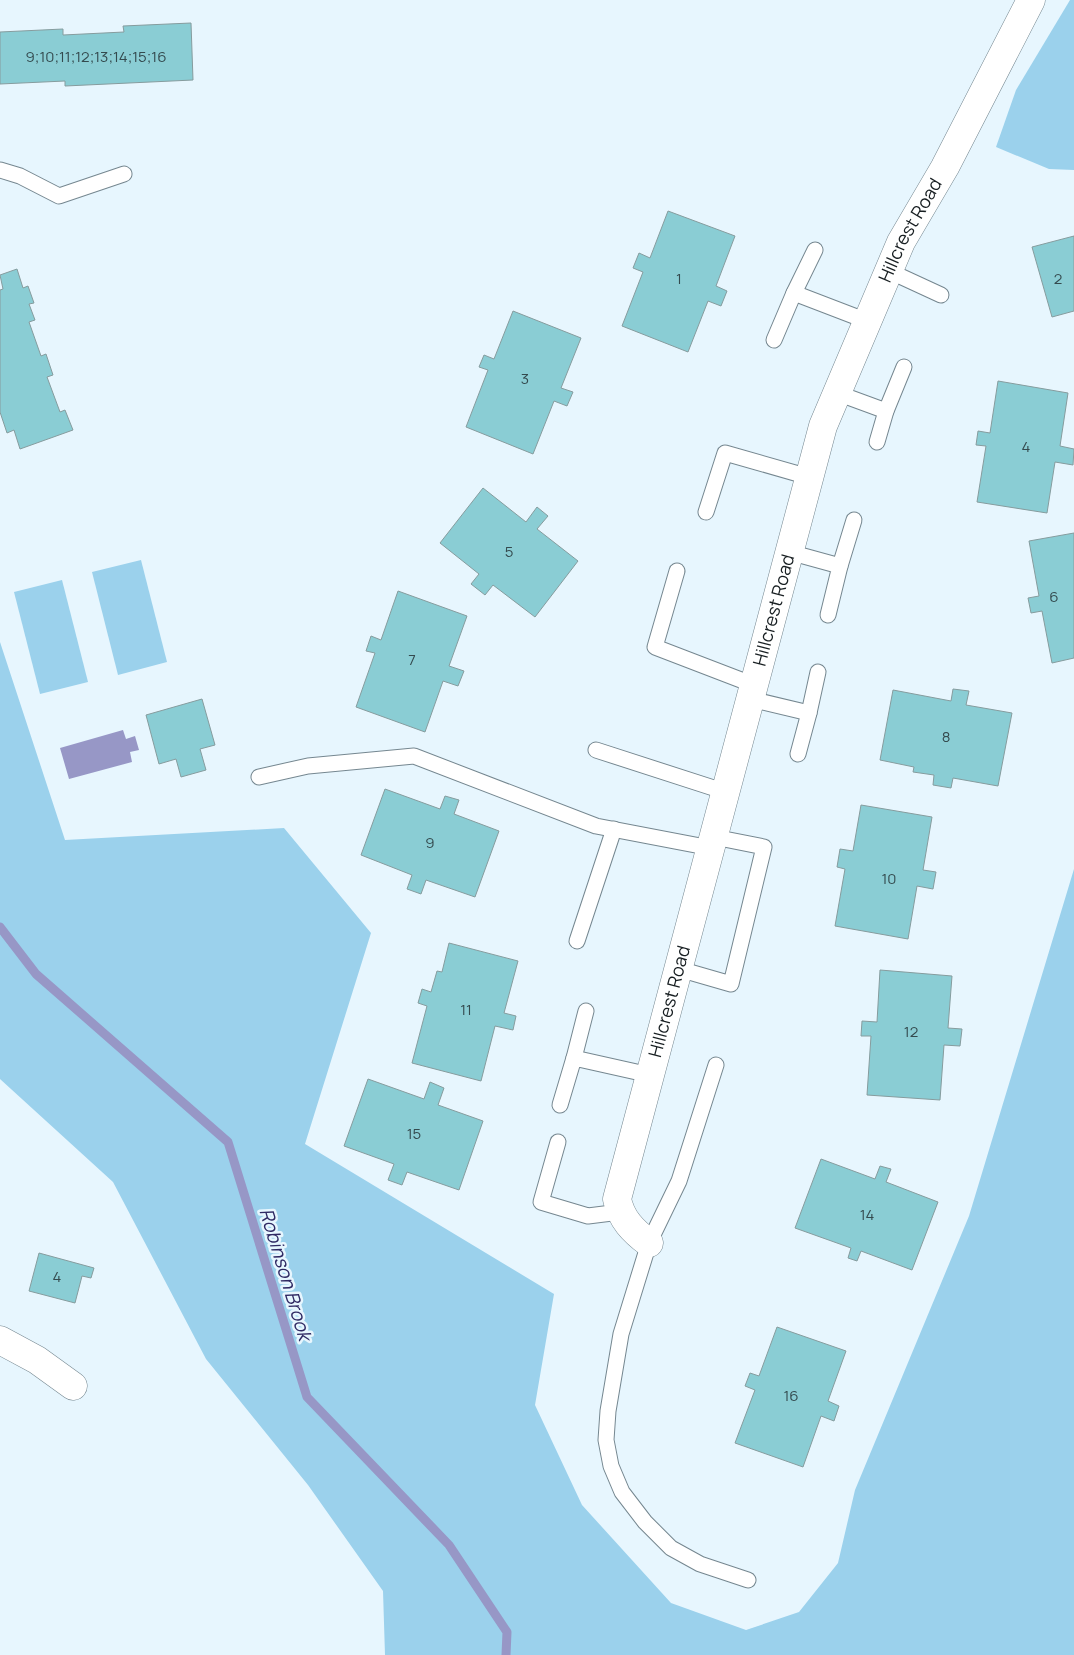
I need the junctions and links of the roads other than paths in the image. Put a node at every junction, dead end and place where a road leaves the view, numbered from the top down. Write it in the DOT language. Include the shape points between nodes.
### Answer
graph roads {
  1 [pos="1031,0"];
  2 [pos="0,170"];
  3 [pos="124,174"];
  4 [pos="815,250"];
  5 [pos="889,271"];
  6 [pos="794,293"];
  7 [pos="941,295"];
  8 [pos="867,320"];
  9 [pos="774,340"];
  10 [pos="904,367"];
  11 [pos="836,393"];
  12 [pos="886,411"];
  13 [pos="877,442"];
  14 [pos="810,477"];
  15 [pos="706,512"];
  16 [pos="854,520"];
  17 [pos="789,552"];
  18 [pos="840,566"];
  19 [pos="677,571"];
  20 [pos="828,615"];
  21 [pos="818,672"];
  22 [pos="752,692"];
  23 [pos="809,713"];
  24 [pos="596,750"];
  25 [pos="798,754"];
  26 [pos="259,777"];
  27 [pos="726,792"];
  28 [pos="614,829"];
  29 [pos="712,843"];
  30 [pos="578,941"];
  31 [pos="679,969"];
  32 [pos="586,1011"];
  33 [pos="574,1058"];
  34 [pos="716,1065"];
  35 [pos="650,1075"];
  36 [pos="560,1105"];
  37 [pos="558,1142"];
  38 [pos="620,1212"];
  39 [pos="649,1243"];
  40 [pos="0,1340"];
  41 [pos="73,1386"];
  42 [pos="748,1580"];
  1 -- 5 [label="street, Hillcrest Road" via="945,166 901,242"];
  2 -- 3 [label="lane" via="20,176 59,196"];
  4 -- 6 [label="lane"];
  5 -- 7 [label="lane"];
  5 -- 8 [label="street, Hillcrest Road"];
  6 -- 8 [label="lane"];
  6 -- 9 [label="lane"];
  8 -- 11 [label="street, Hillcrest Road"];
  10 -- 12 [label="lane"];
  11 -- 12 [label="lane"];
  11 -- 14 [label="street, Hillcrest Road" via="823,426"];
  12 -- 13 [label="lane"];
  14 -- 15 [label="lane" via="725,453"];
  14 -- 17 [label="street, Hillcrest Road"];
  16 -- 18 [label="lane"];
  17 -- 18 [label="lane"];
  17 -- 22 [label="street, Hillcrest Road"];
  18 -- 20 [label="lane"];
  19 -- 22 [label="lane" via="655,647"];
  21 -- 23 [label="lane"];
  22 -- 23 [label="lane"];
  22 -- 27 [label="street, Hillcrest Road"];
  23 -- 25 [label="lane"];
  24 -- 27 [label="lane"];
  26 -- 28 [label="lane" via="308,766 414,756 596,826"];
  27 -- 29 [label="street, Hillcrest Road"];
  28 -- 29 [label="lane"];
  28 -- 30 [label="lane"];
  29 -- 31 [label="street, Hillcrest Road"];
  29 -- 31 [label="lane" via="764,847 731,984"];
  31 -- 35 [label="street, Hillcrest Road"];
  32 -- 33 [label="lane"];
  33 -- 35 [label="lane"];
  33 -- 36 [label="lane"];
  34 -- 39 [label="lane" via="679,1182"];
  35 -- 38 [label="street, Hillcrest Road" via="618,1199"];
  37 -- 38 [label="lane" via="541,1202 588,1216"];
  38 -- 39 [label="street" via="635,1232"];
  39 -- 42 [label="lane" via="619,1343 606,1440 611,1466 622,1492 644,1522 671,1548 700,1564"];
  40 -- 41 [label="street" via="37,1360"];
}
